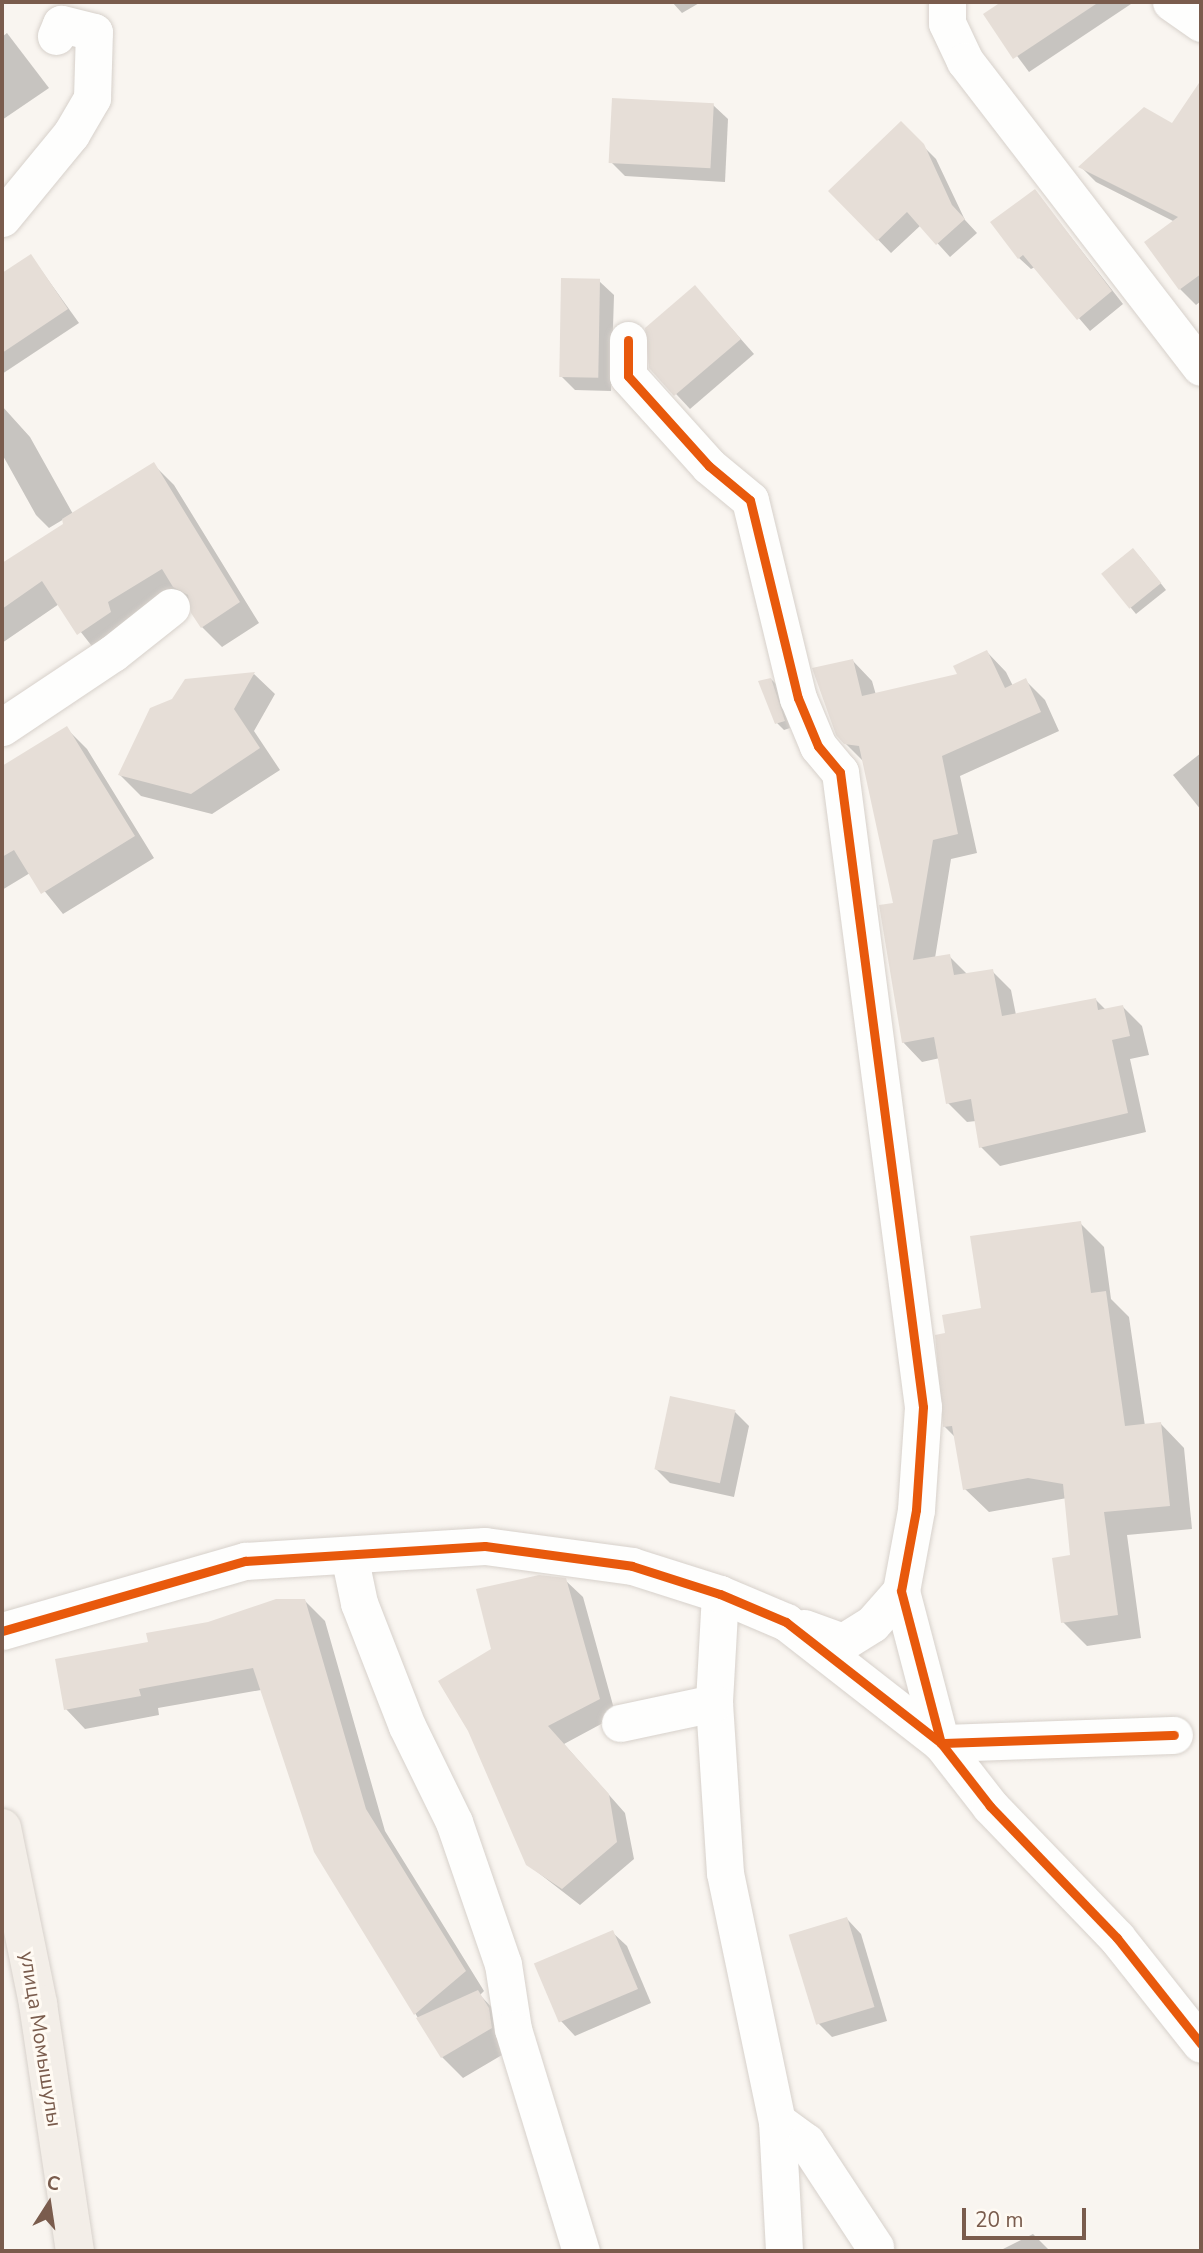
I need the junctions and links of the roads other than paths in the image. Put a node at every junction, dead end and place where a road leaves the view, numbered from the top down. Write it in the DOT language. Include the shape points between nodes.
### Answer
graph roads {
  1 [pos="947,2"];
  2 [pos="1171,2"];
  3 [pos="1201,23"];
  4 [pos="56,36"];
  5 [pos="2,218"];
  6 [pos="628,340"];
  7 [pos="1201,367"];
  8 [pos="171,607"];
  9 [pos="2,727"];
  10 [pos="349,1555"];
  11 [pos="901,1591"];
  12 [pos="720,1594"];
  13 [pos="786,1622"];
  14 [pos="2,1631"];
  15 [pos="714,1703"];
  16 [pos="620,1723"];
  17 [pos="1174,1735"];
  18 [pos="941,1743"];
  19 [pos="2,1828"];
  20 [pos="1201,2044"];
  21 [pos="777,2121"];
  22 [pos="875,2247"];
  23 [pos="75,2251"];
  24 [pos="581,2251"];
  25 [pos="784,2251"];
  1 -- 7 [label="street" via="947,23 965,61"];
  2 -- 3 [label="street"];
  4 -- 5 [label="street" via="61,24 94,32 92,98 71,134"];
  6 -- 11 [label="street" via="628,376 709,466 750,500 799,698 818,746 840,772 923,1406 916,1510"];
  8 -- 9 [label="street"];
  10 -- 12 [label="street" via="485,1546 632,1566"];
  10 -- 14 [label="street" via="246,1562"];
  10 -- 24 [label="street" via="359,1603 407,1726 454,1822 503,1964 513,2029"];
  11 -- 13 [label="street" via="872,1623 843,1642"];
  11 -- 18 [label="street"];
  12 -- 13 [label="street"];
  12 -- 15 [label="street"];
  13 -- 18 [label="street"];
  15 -- 16 [label="street"];
  15 -- 21 [label="street" via="725,1873"];
  17 -- 18 [label="street"];
  18 -- 20 [label="street" via="990,1806 1117,1938"];
  19 -- 23 [label="main road, улица Момышулы" via="38,2004"];
  21 -- 22 [label="street" via="806,2142"];
  21 -- 25 [label="street"];
}
